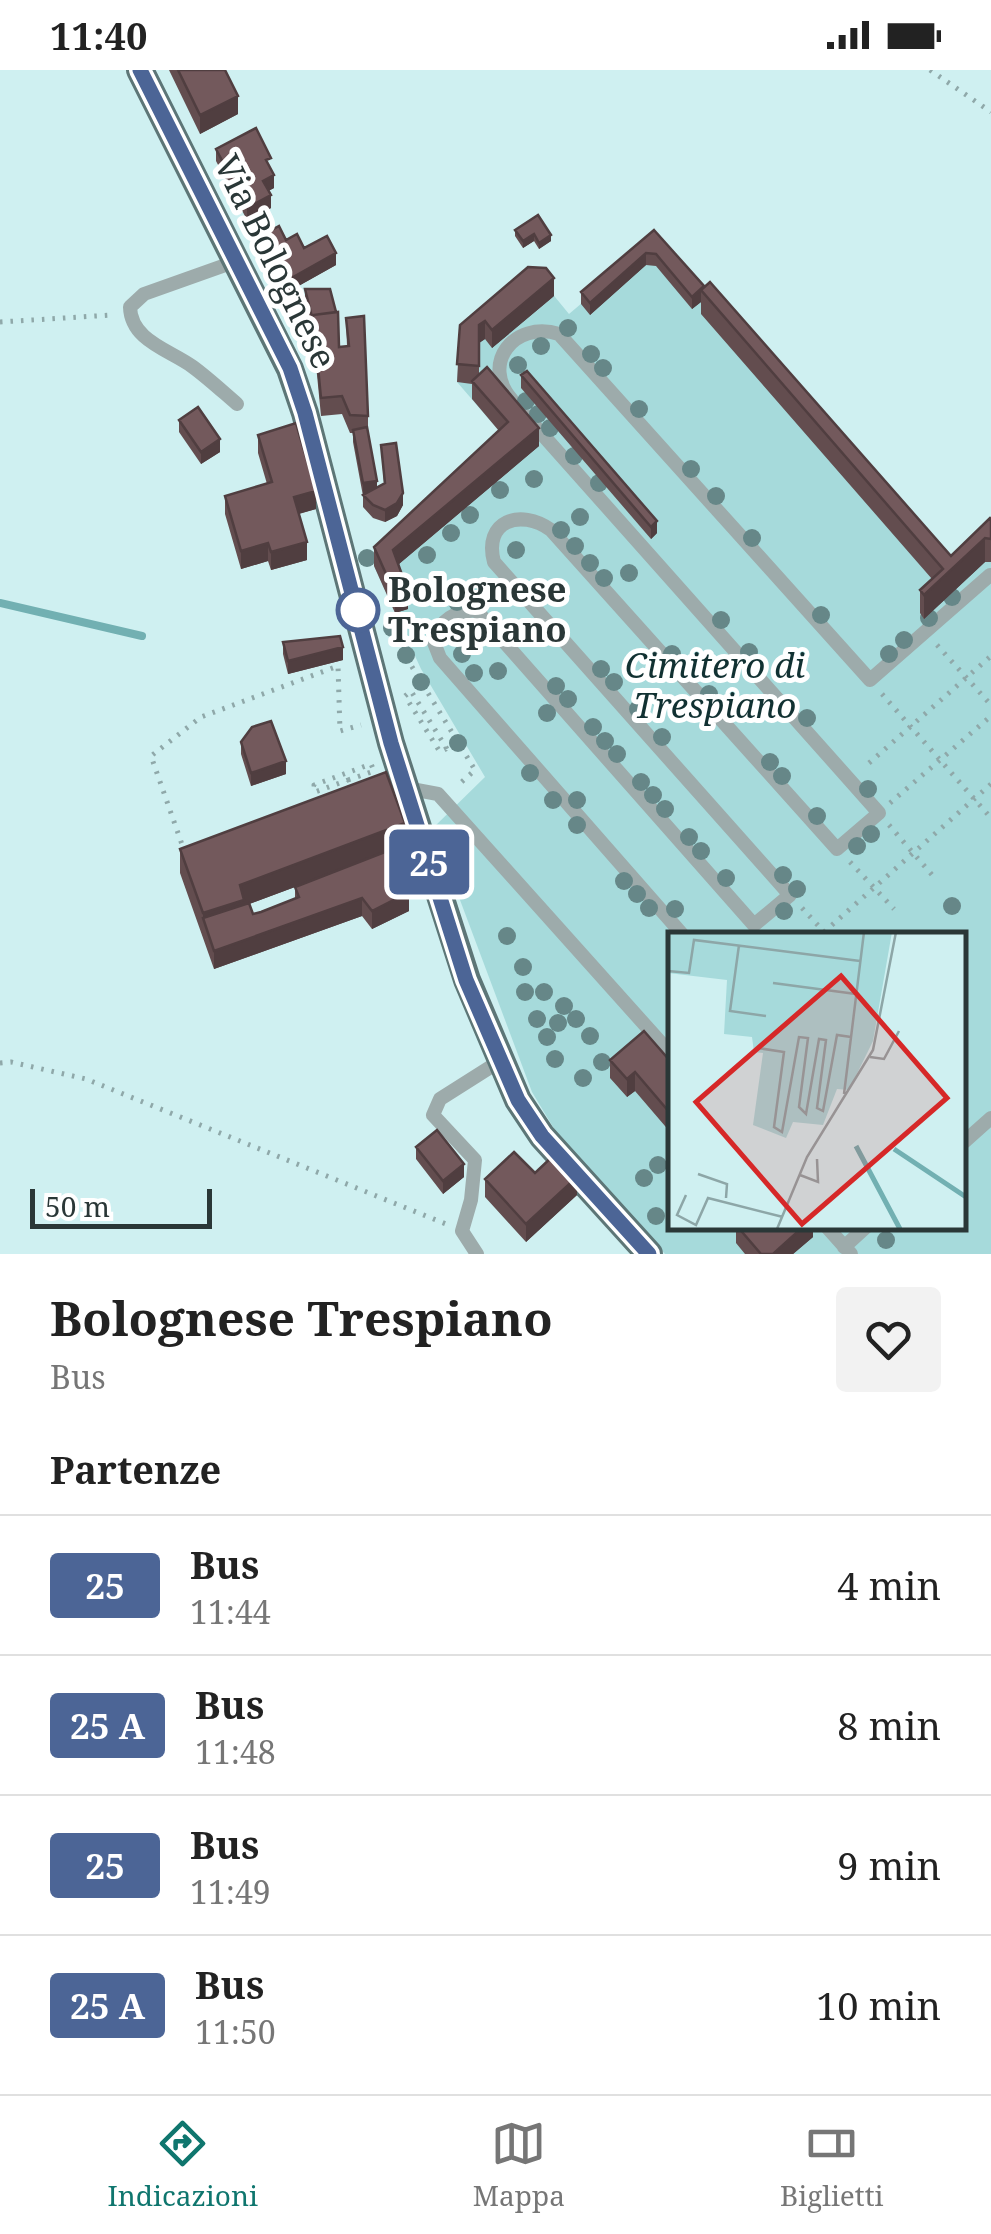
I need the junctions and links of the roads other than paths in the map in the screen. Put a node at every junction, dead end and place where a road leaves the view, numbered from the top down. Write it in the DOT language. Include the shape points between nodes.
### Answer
graph roads {
  1 [pos="140,70"];
  2 [pos="234,262"];
  3 [pos="237,404"];
  4 [pos="990,575"];
  5 [pos="396,781"];
  6 [pos="680,932"];
  7 [pos="668,1048"];
  8 [pos="500,1061"];
  9 [pos="991,1118"];
  10 [pos="966,1140"];
  11 [pos="829,1229"];
  12 [pos="864,1229"];
  13 [pos="847,1250"];
  14 [pos="477,1254"];
  15 [pos="649,1254"];
  1 -- 2 [label="main road, Via Bolognese"];
  2 -- 3 [label="lane" via="144,294 130,314 146,340 192,366"];
  2 -- 5 [label="main road, Via Bolognese" via="290,368 305,413"];
  4 -- 6 [label="lane" via="870,680 560,334 524,332 506,349 499,366 506,393 879,813 837,849 550,530 521,516 506,523 493,536 494,562 790,895 754,925 476,610 440,624 433,640 440,658"];
  5 -- 7 [label="lane" via="438,794"];
  5 -- 8 [label="main road, Via Bolognese"];
  8 -- 14 [label="lane" via="440,1099 432,1115 474,1160 462,1231"];
  8 -- 15 [label="main road, Via Bolognese" via="542,1136"];
  9 -- 10 [label="lane"];
  11 -- 13 [label="lane"];
  12 -- 13 [label="lane"];
}
